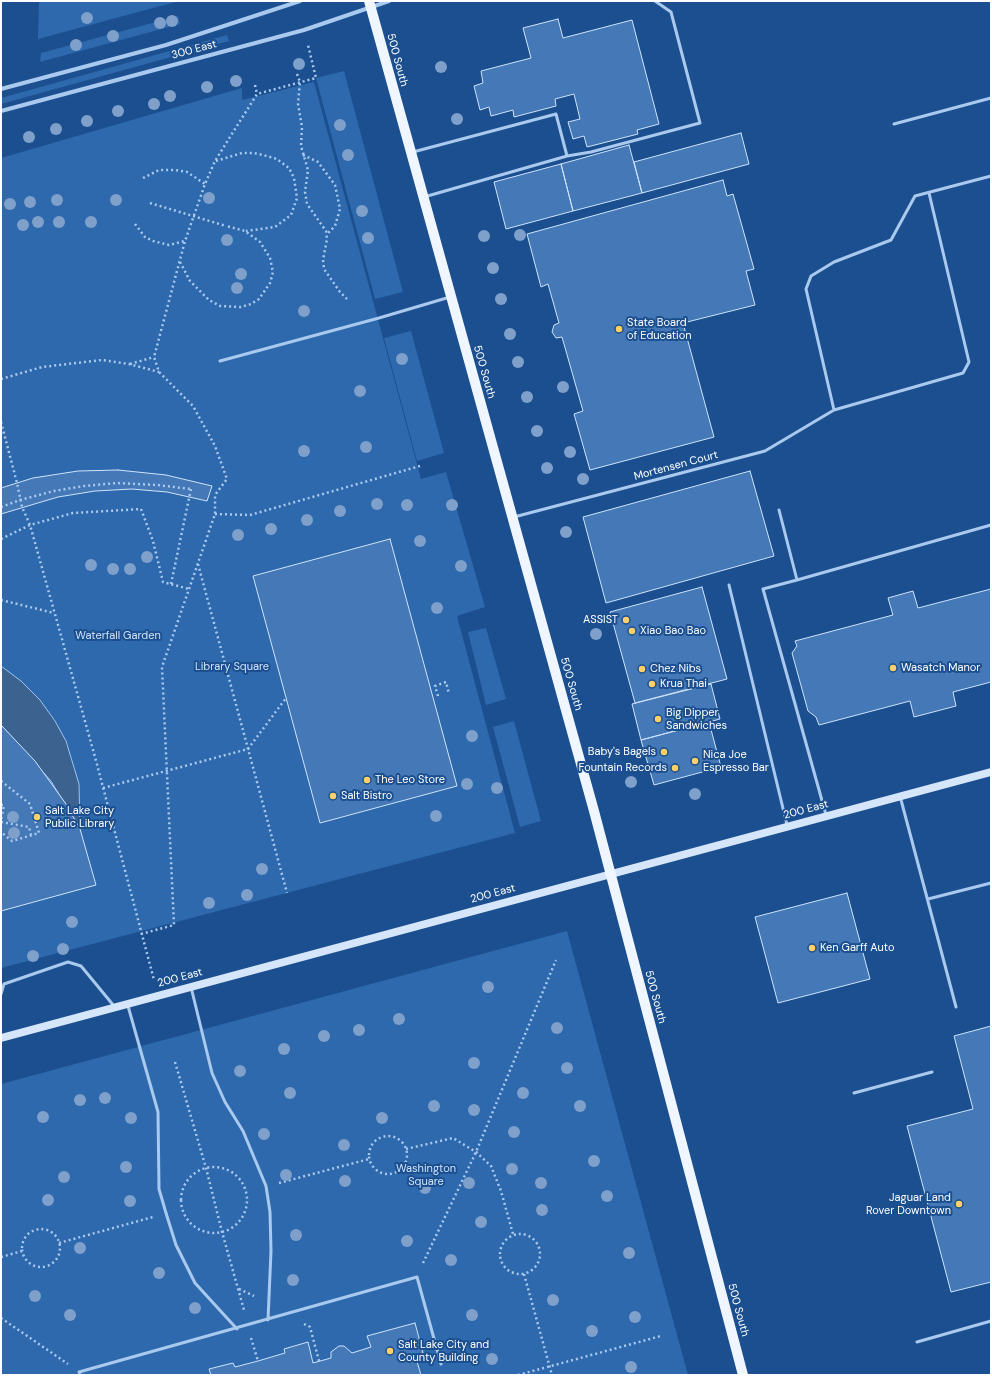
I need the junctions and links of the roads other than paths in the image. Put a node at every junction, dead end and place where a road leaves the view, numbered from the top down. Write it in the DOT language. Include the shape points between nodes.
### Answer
graph roads {
  1 [pos="300,1"];
  2 [pos="389,1"];
  3 [pos="655,1"];
  4 [pos="370,4"];
  5 [pos="1,90"];
  6 [pos="991,98"];
  7 [pos="1,111"];
  8 [pos="894,124"];
  9 [pos="410,153"];
  10 [pos="568,156"];
  11 [pos="991,176"];
  12 [pos="929,193"];
  13 [pos="423,197"];
  14 [pos="450,297"];
  15 [pos="220,361"];
  16 [pos="834,410"];
  17 [pos="779,510"];
  18 [pos="513,518"];
  19 [pos="991,525"];
  20 [pos="797,580"];
  21 [pos="729,585"];
  22 [pos="991,772"];
  23 [pos="900,796"];
  24 [pos="826,816"];
  25 [pos="788,827"];
  26 [pos="611,874"];
  27 [pos="991,883"];
  28 [pos="928,899"];
  29 [pos="191,987"];
  30 [pos="1,994"];
  31 [pos="127,1004"];
  32 [pos="115,1007"];
  33 [pos="956,1007"];
  34 [pos="1,1038"];
  35 [pos="932,1072"];
  36 [pos="854,1093"];
  37 [pos="268,1320"];
  38 [pos="991,1321"];
  39 [pos="237,1329"];
  40 [pos="917,1342"];
  41 [pos="441,1364"];
  42 [pos="79,1373"];
  43 [pos="743,1375"];
  1 -- 5 [label="street, 300 East" via="166,45"];
  2 -- 4 [label="street, 300 East"];
  3 -- 10 [label="lane" via="671,12 700,123"];
  4 -- 7 [label="street, 300 East" via="304,30"];
  4 -- 9 [label="main road, 500 South"];
  6 -- 8 [label="lane"];
  9 -- 10 [label="lane" via="556,114"];
  9 -- 13 [label="main road, 500 South"];
  10 -- 13 [label="lane"];
  11 -- 12 [label="lane"];
  12 -- 16 [label="lane" via="915,196 892,240 834,262 811,276 806,289"];
  12 -- 16 [label="lane, Mortensen Court" via="969,362 963,373"];
  13 -- 14 [label="main road, 500 South"];
  14 -- 15 [label="lane"];
  14 -- 18 [label="main road, 500 South"];
  16 -- 18 [label="lane, Mortensen Court" via="765,451"];
  17 -- 20 [label="lane"];
  18 -- 26 [label="main road, 500 South"];
  19 -- 20 [label="lane"];
  20 -- 24 [label="lane" via="763,589"];
  21 -- 25 [label="lane"];
  22 -- 23 [label="street, 200 East"];
  23 -- 24 [label="street, 200 East"];
  23 -- 28 [label="lane"];
  24 -- 25 [label="street, 200 East"];
  25 -- 26 [label="street, 200 East"];
  26 -- 29 [label="street, 200 East"];
  26 -- 43 [label="main road, 500 South"];
  27 -- 28 [label="lane"];
  28 -- 33 [label="lane"];
  29 -- 31 [label="street, 200 East"];
  29 -- 37 [label="lane" via="212,1073 224,1102 243,1131 266,1186 271,1251"];
  30 -- 32 [label="lane" via="4,984 68,962 81,966"];
  31 -- 32 [label="street, 200 East"];
  31 -- 39 [label="lane" via="158,1112 159,1189 176,1244 195,1282"];
  32 -- 34 [label="street, 200 East"];
  35 -- 36 [label="lane"];
  37 -- 39 [label="lane"];
  37 -- 41 [label="lane" via="417,1278"];
  38 -- 40 [label="lane"];
  39 -- 42 [label="lane"];
}
